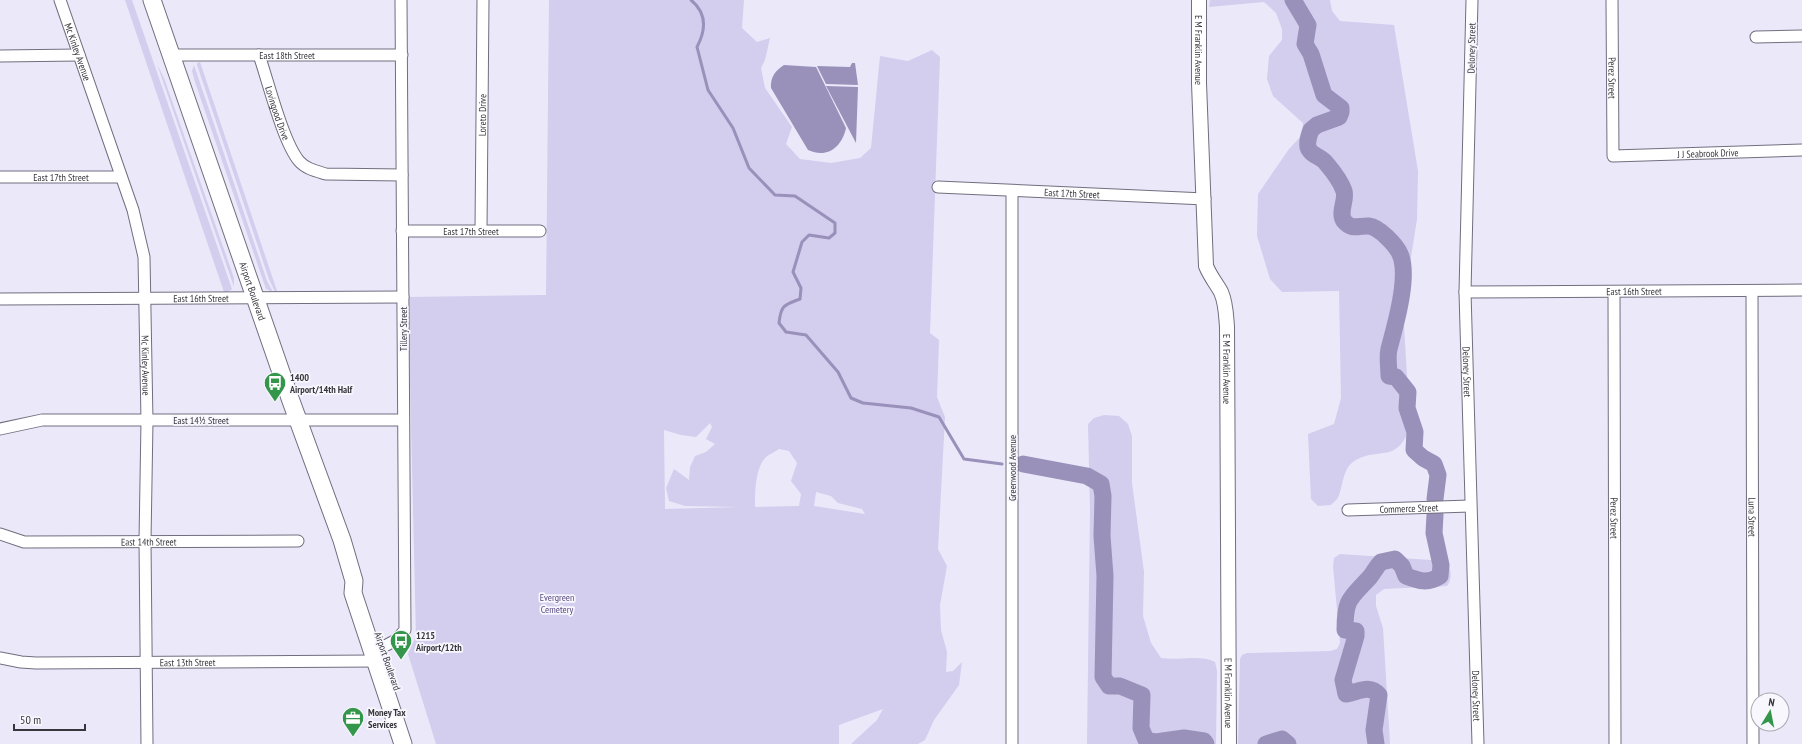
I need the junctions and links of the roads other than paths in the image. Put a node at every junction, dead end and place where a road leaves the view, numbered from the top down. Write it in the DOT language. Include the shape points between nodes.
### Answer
graph roads {
  1 [pos="60,0"];
  2 [pos="152,0"];
  3 [pos="402,0"];
  4 [pos="483,0"];
  5 [pos="1199,0"];
  6 [pos="1472,0"];
  7 [pos="1612,0"];
  8 [pos="1802,36"];
  9 [pos="1756,37"];
  10 [pos="79,55"];
  11 [pos="171,55"];
  12 [pos="259,55"];
  13 [pos="402,55"];
  14 [pos="0,56"];
  15 [pos="1802,150"];
  16 [pos="1613,156"];
  17 [pos="402,175"];
  18 [pos="0,177"];
  19 [pos="121,177"];
  20 [pos="938,188"];
  21 [pos="1012,191"];
  22 [pos="1205,199"];
  23 [pos="481,230"];
  24 [pos="402,231"];
  25 [pos="540,231"];
  26 [pos="1802,290"];
  27 [pos="1752,291"];
  28 [pos="1465,292"];
  29 [pos="1614,292"];
  30 [pos="255,297"];
  31 [pos="402,297"];
  32 [pos="0,299"];
  33 [pos="145,299"];
  34 [pos="298,420"];
  35 [pos="403,420"];
  36 [pos="147,421"];
  37 [pos="0,429"];
  38 [pos="1470,506"];
  39 [pos="1348,510"];
  40 [pos="0,534"];
  41 [pos="298,540"];
  42 [pos="145,541"];
  43 [pos="379,654"];
  44 [pos="0,658"];
  45 [pos="146,663"];
  46 [pos="147,744"];
  47 [pos="404,744"];
  48 [pos="416,744"];
  49 [pos="1012,744"];
  50 [pos="1229,744"];
  51 [pos="1478,744"];
  52 [pos="1615,744"];
  53 [pos="1753,744"];
  1 -- 10 [label="street, Mc Kinley Avenue"];
  2 -- 11 [label="main road, Airport Boulevard"];
  3 -- 13 [label="street, Tillery Street"];
  4 -- 23 [label="street, Loreto Drive"];
  5 -- 22 [label="street, E M Franklin Avenue" via="1199,83"];
  6 -- 28 [label="street, Deloney Street"];
  7 -- 16 [label="street, Perez Street"];
  8 -- 9 [label="street"];
  10 -- 14 [label="street"];
  10 -- 19 [label="street, Mc Kinley Avenue"];
  11 -- 12 [label="street, East 18th Street"];
  11 -- 30 [label="main road, Airport Boulevard"];
  12 -- 13 [label="street, East 18th Street"];
  12 -- 17 [label="street, Lovingood Drive" via="290,145 300,161 314,171 336,175"];
  13 -- 17 [label="street, Tillery Street"];
  15 -- 16 [label="street, J J Seabrook Drive"];
  17 -- 24 [label="street, Tillery Street"];
  18 -- 19 [label="street, East 17th Street"];
  19 -- 33 [label="street, Mc Kinley Avenue" via="138,225"];
  20 -- 21 [label="street, East 17th Street"];
  21 -- 22 [label="street, East 17th Street"];
  21 -- 49 [label="street, Greenwood Avenue"];
  22 -- 50 [label="street, E M Franklin Avenue" via="1206,266 1221,292 1226,308 1227,327"];
  23 -- 24 [label="street, East 17th Street"];
  23 -- 25 [label="street, East 17th Street"];
  24 -- 31 [label="street, Tillery Street"];
  26 -- 27 [label="street, East 16th Street"];
  27 -- 29 [label="street, East 16th Street"];
  27 -- 53 [label="street, Luna Street"];
  28 -- 29 [label="street, East 16th Street"];
  28 -- 38 [label="street, Deloney Street"];
  29 -- 52 [label="street, Perez Street"];
  30 -- 31 [label="street, East 16th Street"];
  30 -- 33 [label="street, East 16th Street"];
  30 -- 34 [label="main road, Airport Boulevard"];
  31 -- 35 [label="street, Tillery Street"];
  32 -- 33 [label="street, East 16th Street"];
  33 -- 36 [label="street, Mc Kinley Avenue"];
  34 -- 35 [label="street, East 14½ Street"];
  34 -- 36 [label="street, East 14½ Street"];
  34 -- 43 [label="main road, Airport Boulevard" via="342,540 354,581 353,593"];
  35 -- 43 [label="street, Tillery Street" via="405,630"];
  36 -- 37 [label="street, East 14½ Street" via="42,420"];
  36 -- 42 [label="street, Mc Kinley Avenue"];
  38 -- 39 [label="street, Commerce Street"];
  38 -- 51 [label="street, Deloney Street"];
  40 -- 42 [label="street, East 14th Street" via="24,542"];
  41 -- 42 [label="street, East 14th Street"];
  42 -- 45 [label="street, Mc Kinley Avenue"];
  43 -- 45 [label="street, East 13th Street"];
  43 -- 47 [label="main road, Airport Boulevard"];
  43 -- 48 [label="main road, Airport Boulevard"];
  44 -- 45 [label="street, East 13th Street" via="36,663"];
  45 -- 46 [label="street, Mc Kinley Avenue"];
}
